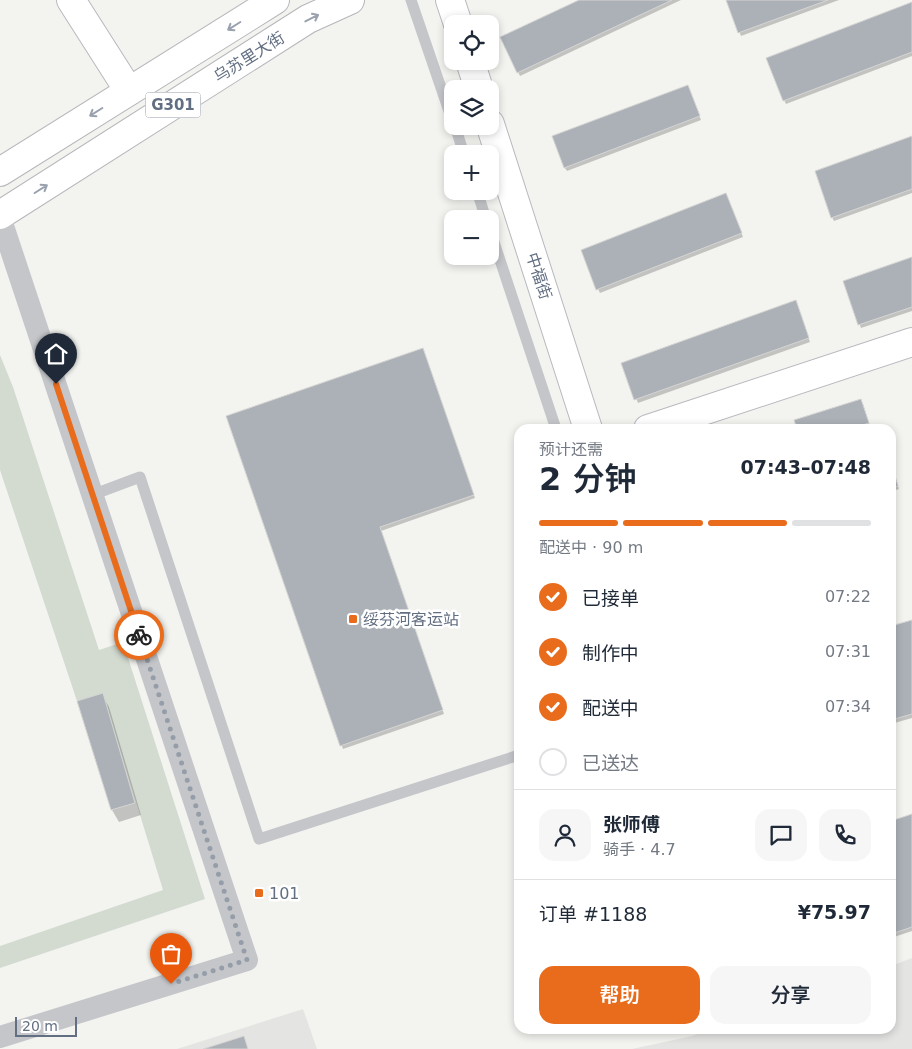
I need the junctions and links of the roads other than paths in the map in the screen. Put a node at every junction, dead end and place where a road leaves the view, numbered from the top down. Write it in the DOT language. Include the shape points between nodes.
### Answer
graph roads {
  1 [pos="71,0"];
  2 [pos="275,0"];
  3 [pos="350,0"];
  4 [pos="411,0"];
  5 [pos="450,0"];
  6 [pos="455,15"];
  7 [pos="130,91"];
  8 [pos="444,97"];
  9 [pos="494,135"];
  10 [pos="0,172"];
  11 [pos="0,216"];
  12 [pos="499,257"];
  13 [pos="912,342"];
  14 [pos="554,424"];
  15 [pos="586,424"];
  16 [pos="663,424"];
  17 [pos="92,495"];
  18 [pos="514,758"];
  19 [pos="0,1037"];
  1 -- 7 [label="main road"];
  2 -- 7 [label="main road, G301, one-way"];
  11 -- 3 [label="main road, 乌苏里大街 / G301, one-way" via="308,19"];
  4 -- 8 [label="lane"];
  5 -- 6 [label="main road"];
  7 -- 10 [label="main road, G301, one-way"];
  9 -- 15 [label="main road, 中福街"];
  11 -- 17 [label="street"];
  12 -- 14 [label="lane"];
  13 -- 16 [label="main road"];
  17 -- 18 [label="lane" via="140,477 259,839"];
  17 -- 19 [label="street" via="247,960"];
}
